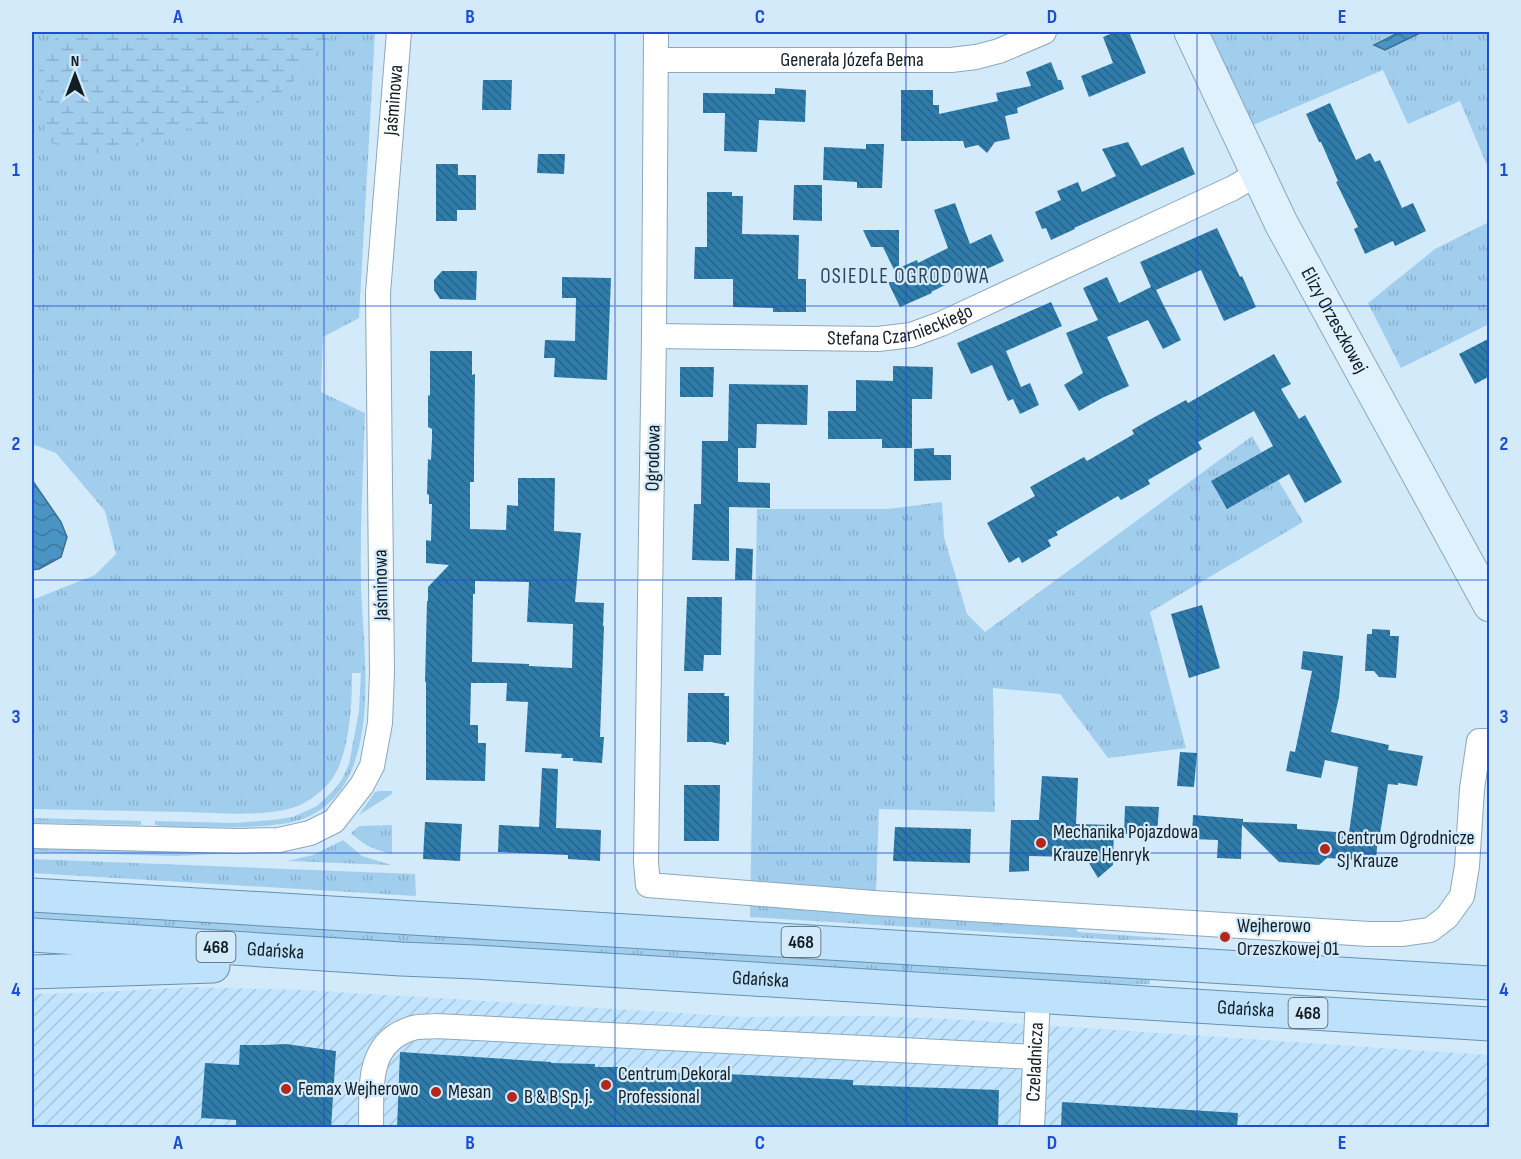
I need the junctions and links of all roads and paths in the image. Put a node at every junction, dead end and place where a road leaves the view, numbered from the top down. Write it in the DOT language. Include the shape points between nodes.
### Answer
graph roads {
  1 [pos="399,32"];
  2 [pos="656,32"];
  3 [pos="1044,32"];
  4 [pos="1191,32"];
  5 [pos="656,60"];
  6 [pos="1257,174"];
  7 [pos="654,336"];
  8 [pos="1490,605"];
  9 [pos="1490,741"];
  10 [pos="32,836"];
  11 [pos="32,895"];
  12 [pos="32,935"];
  13 [pos="401,959"];
  14 [pos="32,972"];
  15 [pos="1490,983"];
  16 [pos="1038,996"];
  17 [pos="1490,1024"];
  18 [pos="1035,1057"];
  19 [pos="371,1128"];
  20 [pos="1032,1128"];
  1 -- 10 [label="street, Jaśminowa" via="378,294 382,673 380,723 372,766 334,821 310,833 279,840"];
  2 -- 5 [label="street, Ogrodowa"];
  3 -- 5 [label="street, Generała Józefa Bema" via="999,51 951,60"];
  4 -- 6 [label="street, Elizy Orzeszkowej"];
  5 -- 7 [label="street, Ogrodowa"];
  6 -- 7 [label="street, Stefana Czarnieckiego" via="941,324 911,334 878,339"];
  6 -- 8 [label="street, Elizy Orzeszkowej"];
  7 -- 9 [label="street, Ogrodowa" via="648,885 1369,934 1430,930 1447,917 1462,896 1479,741"];
  11 -- 15 [label="main road, Gdańska / 468"];
  12 -- 13 [label="main road, Gdańska / 468"];
  13 -- 14 [label="main road"];
  13 -- 16 [label="main road, Gdańska / 468"];
  16 -- 17 [label="main road, Gdańska / 468"];
  16 -- 18 [label="street, Czeladnicza"];
  18 -- 19 [label="street" via="436,1026 413,1028 393,1037 378,1054 373,1075"];
  18 -- 20 [label="street, Czeladnicza"];
}
